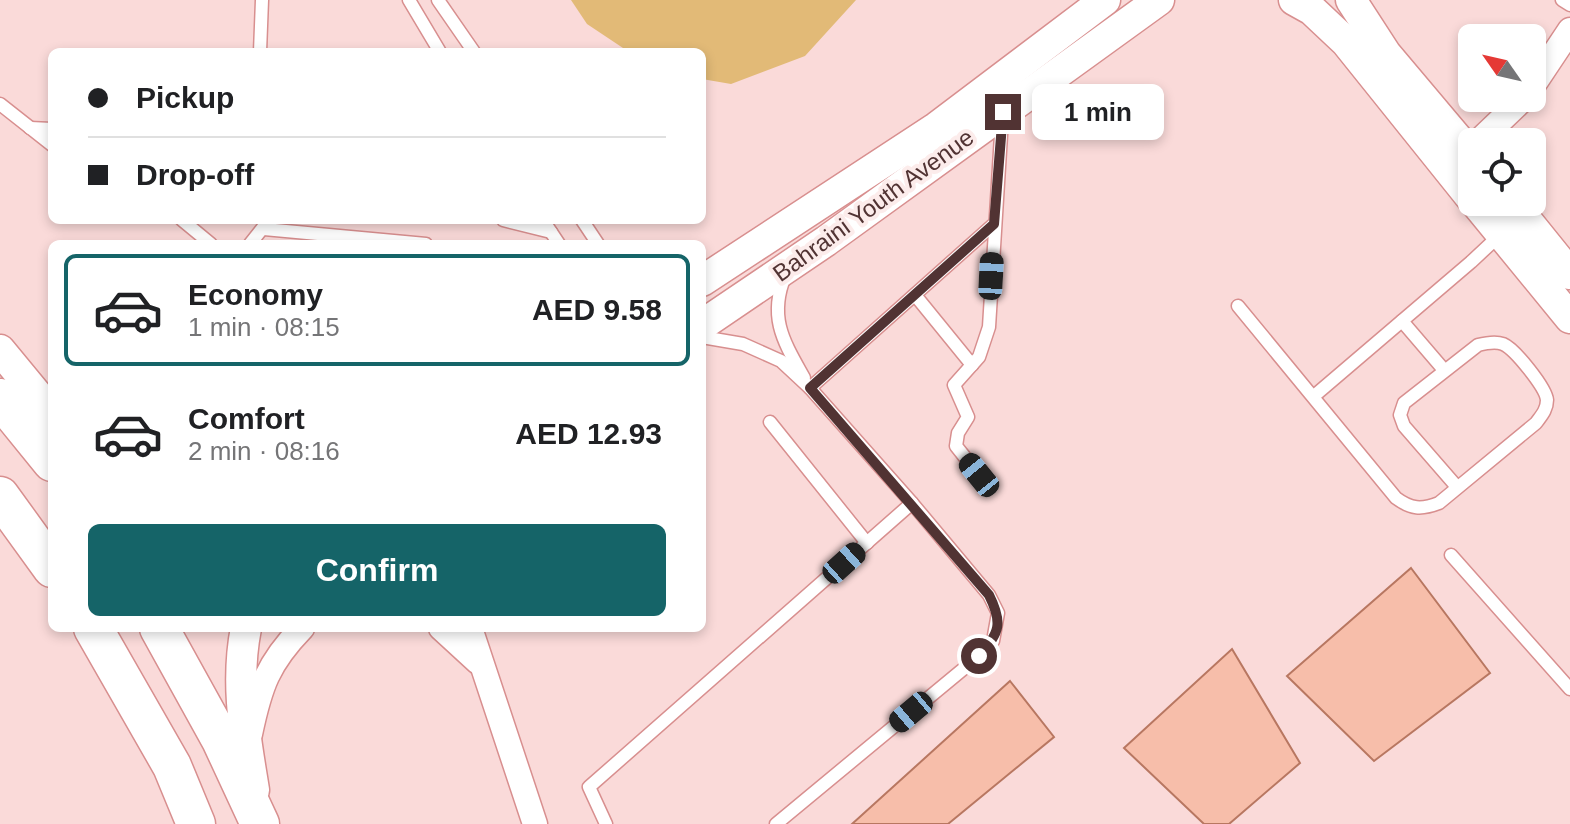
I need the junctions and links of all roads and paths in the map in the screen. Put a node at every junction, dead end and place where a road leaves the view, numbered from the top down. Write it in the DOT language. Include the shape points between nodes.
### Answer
graph roads {
  1 [pos="262,0"];
  2 [pos="409,0"];
  3 [pos="438,0"];
  4 [pos="1076,0"];
  5 [pos="1105,0"];
  6 [pos="1159,0"];
  7 [pos="1294,0"];
  8 [pos="1351,0"];
  9 [pos="1562,0"];
  10 [pos="1570,5"];
  11 [pos="1570,30"];
  12 [pos="260,48"];
  13 [pos="438,48"];
  14 [pos="469,48"];
  15 [pos="1546,66"];
  16 [pos="0,104"];
  17 [pos="1003,112"];
  18 [pos="1510,112"];
  19 [pos="937,127"];
  20 [pos="30,128"];
  21 [pos="1493,128"];
  22 [pos="48,129"];
  23 [pos="1458,134"];
  24 [pos="48,142"];
  25 [pos="1458,181"];
  26 [pos="1486,216"];
  27 [pos="1523,216"];
  28 [pos="187,224"];
  29 [pos="519,224"];
  30 [pos="546,224"];
  31 [pos="994,224"];
  32 [pos="266,225"];
  33 [pos="551,232"];
  34 [pos="1501,234"];
  35 [pos="206,240"];
  36 [pos="392,240"];
  37 [pos="556,240"];
  38 [pos="790,266"];
  39 [pos="1570,274"];
  40 [pos="706,278"];
  41 [pos="915,295"];
  42 [pos="1238,306"];
  43 [pos="1570,318"];
  44 [pos="1402,321"];
  45 [pos="706,322"];
  46 [pos="706,338"];
  47 [pos="0,350"];
  48 [pos="972,365"];
  49 [pos="1444,370"];
  50 [pos="810,388"];
  51 [pos="1314,396"];
  52 [pos="0,398"];
  53 [pos="48,408"];
  54 [pos="770,422"];
  55 [pos="48,457"];
  56 [pos="979,475"];
  57 [pos="1457,487"];
  58 [pos="0,496"];
  59 [pos="912,503"];
  60 [pos="867,543"];
  61 [pos="1451,555"];
  62 [pos="48,562"];
  63 [pos="95,632"];
  64 [pos="161,632"];
  65 [pos="245,632"];
  66 [pos="298,632"];
  67 [pos="445,632"];
  68 [pos="471,632"];
  69 [pos="482,666"];
  70 [pos="1570,689"];
  71 [pos="247,748"];
  72 [pos="259,822"];
  73 [pos="196,824"];
  74 [pos="535,824"];
  75 [pos="606,824"];
  76 [pos="776,824"];
  1 -- 12 [label="lane"];
  2 -- 13 [label="lane"];
  3 -- 14 [label="lane"];
  4 -- 19 [label="street"];
  5 -- 19 [label="street, Bahraini Youth Avenue"];
  6 -- 17 [label="street, Bahraini Youth Avenue"];
  7 -- 25 [label="street" via="1346,42"];
  8 -- 23 [label="street" via="1386,54"];
  9 -- 10 [label="lane"];
  11 -- 15 [label="street"];
  16 -- 20 [label="lane"];
  17 -- 31 [label="lane"];
  17 -- 38 [label="street, Bahraini Youth Avenue"];
  18 -- 21 [label="street"];
  19 -- 40 [label="street, Bahraini Youth Avenue"];
  20 -- 22 [label="lane"];
  20 -- 24 [label="lane"];
  26 -- 34 [label="street"];
  27 -- 39 [label="street"];
  28 -- 35 [label="lane"];
  29 -- 33 [label="lane"];
  30 -- 33 [label="lane"];
  31 -- 41 [label="lane"];
  31 -- 48 [label="lane" via="989,327"];
  32 -- 36 [label="lane"];
  33 -- 37 [label="lane"];
  34 -- 43 [label="street"];
  34 -- 44 [label="lane"];
  38 -- 45 [label="street, Bahraini Youth Avenue"];
  38 -- 50 [label="lane" via="779,293 778,323"];
  41 -- 48 [label="lane"];
  41 -- 50 [label="lane"];
  42 -- 51 [label="lane"];
  44 -- 49 [label="lane"];
  44 -- 51 [label="lane"];
  46 -- 50 [label="lane" via="763,351"];
  47 -- 53 [label="street"];
  48 -- 56 [label="lane" via="954,385 968,417 955,439"];
  49 -- 57 [label="lane" via="1404,403 1400,415"];
  49 -- 57 [label="lane" via="1478,345 1503,344 1543,388 1547,400 1536,423"];
  50 -- 59 [label="lane"];
  51 -- 57 [label="lane" via="1409,508 1439,503"];
  52 -- 55 [label="main road"];
  54 -- 60 [label="lane"];
  58 -- 62 [label="main road"];
  59 -- 60 [label="lane"];
  59 -- 76 [label="lane" via="989,595 998,613 993,641"];
  60 -- 75 [label="lane" via="589,787"];
  61 -- 70 [label="lane"];
  63 -- 73 [label="main road" via="172,766"];
  64 -- 72 [label="main road"];
  65 -- 71 [label="street" via="240,671"];
  66 -- 71 [label="street" via="267,672"];
  67 -- 69 [label="street"];
  68 -- 69 [label="street"];
  69 -- 74 [label="street"];
  71 -- 72 [label="street"];
}
